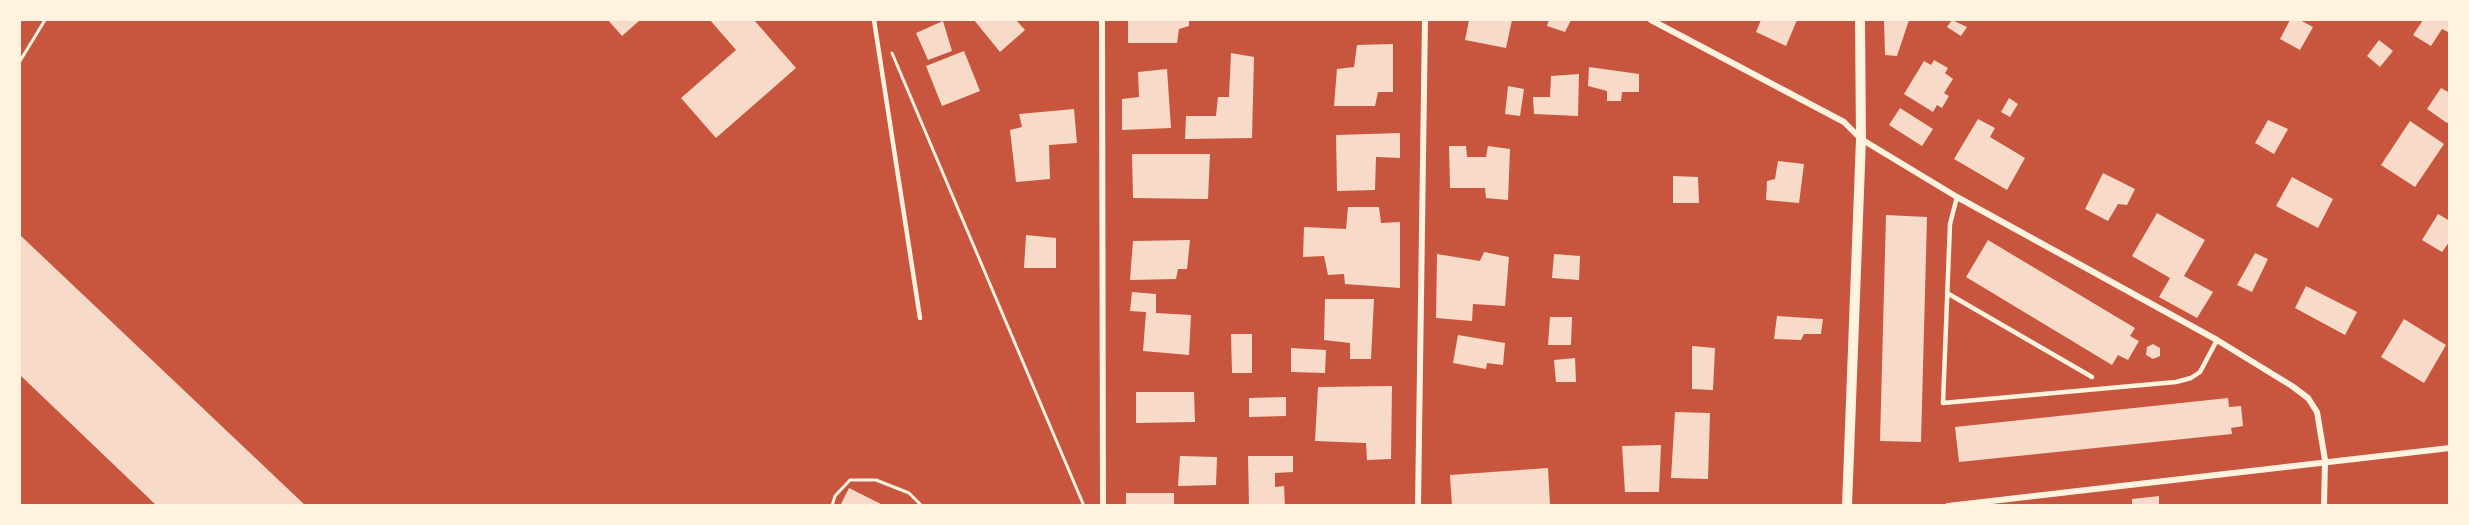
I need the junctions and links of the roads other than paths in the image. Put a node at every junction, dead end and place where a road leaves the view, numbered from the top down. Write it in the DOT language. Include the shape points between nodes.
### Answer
graph roads {
  1 [pos="874,20"];
  2 [pos="1102,20"];
  3 [pos="1425,20"];
  4 [pos="1651,20"];
  5 [pos="1860,20"];
  6 [pos="1861,139"];
  7 [pos="1957,197"];
  8 [pos="1947,293"];
  9 [pos="920,318"];
  10 [pos="2217,340"];
  11 [pos="2092,377"];
  12 [pos="2450,447"];
  13 [pos="2325,460"];
  14 [pos="1103,506"];
  15 [pos="1418,506"];
  16 [pos="1847,506"];
  17 [pos="1948,506"];
  18 [pos="2324,506"];
  1 -- 9 [label="lane"];
  2 -- 14 [label="street"];
  3 -- 15 [label="street"];
  4 -- 6 [label="street" via="1844,122"];
  5 -- 6 [label="street"];
  6 -- 7 [label="street"];
  6 -- 16 [label="street"];
  7 -- 8 [label="lane" via="1950,224"];
  7 -- 10 [label="street"];
  8 -- 10 [label="lane" via="1943,403 2176,382 2200,372"];
  8 -- 11 [label="lane"];
  10 -- 13 [label="street" via="2308,398 2317,412"];
  12 -- 13 [label="street"];
  13 -- 17 [label="street"];
  13 -- 18 [label="street"];
}
